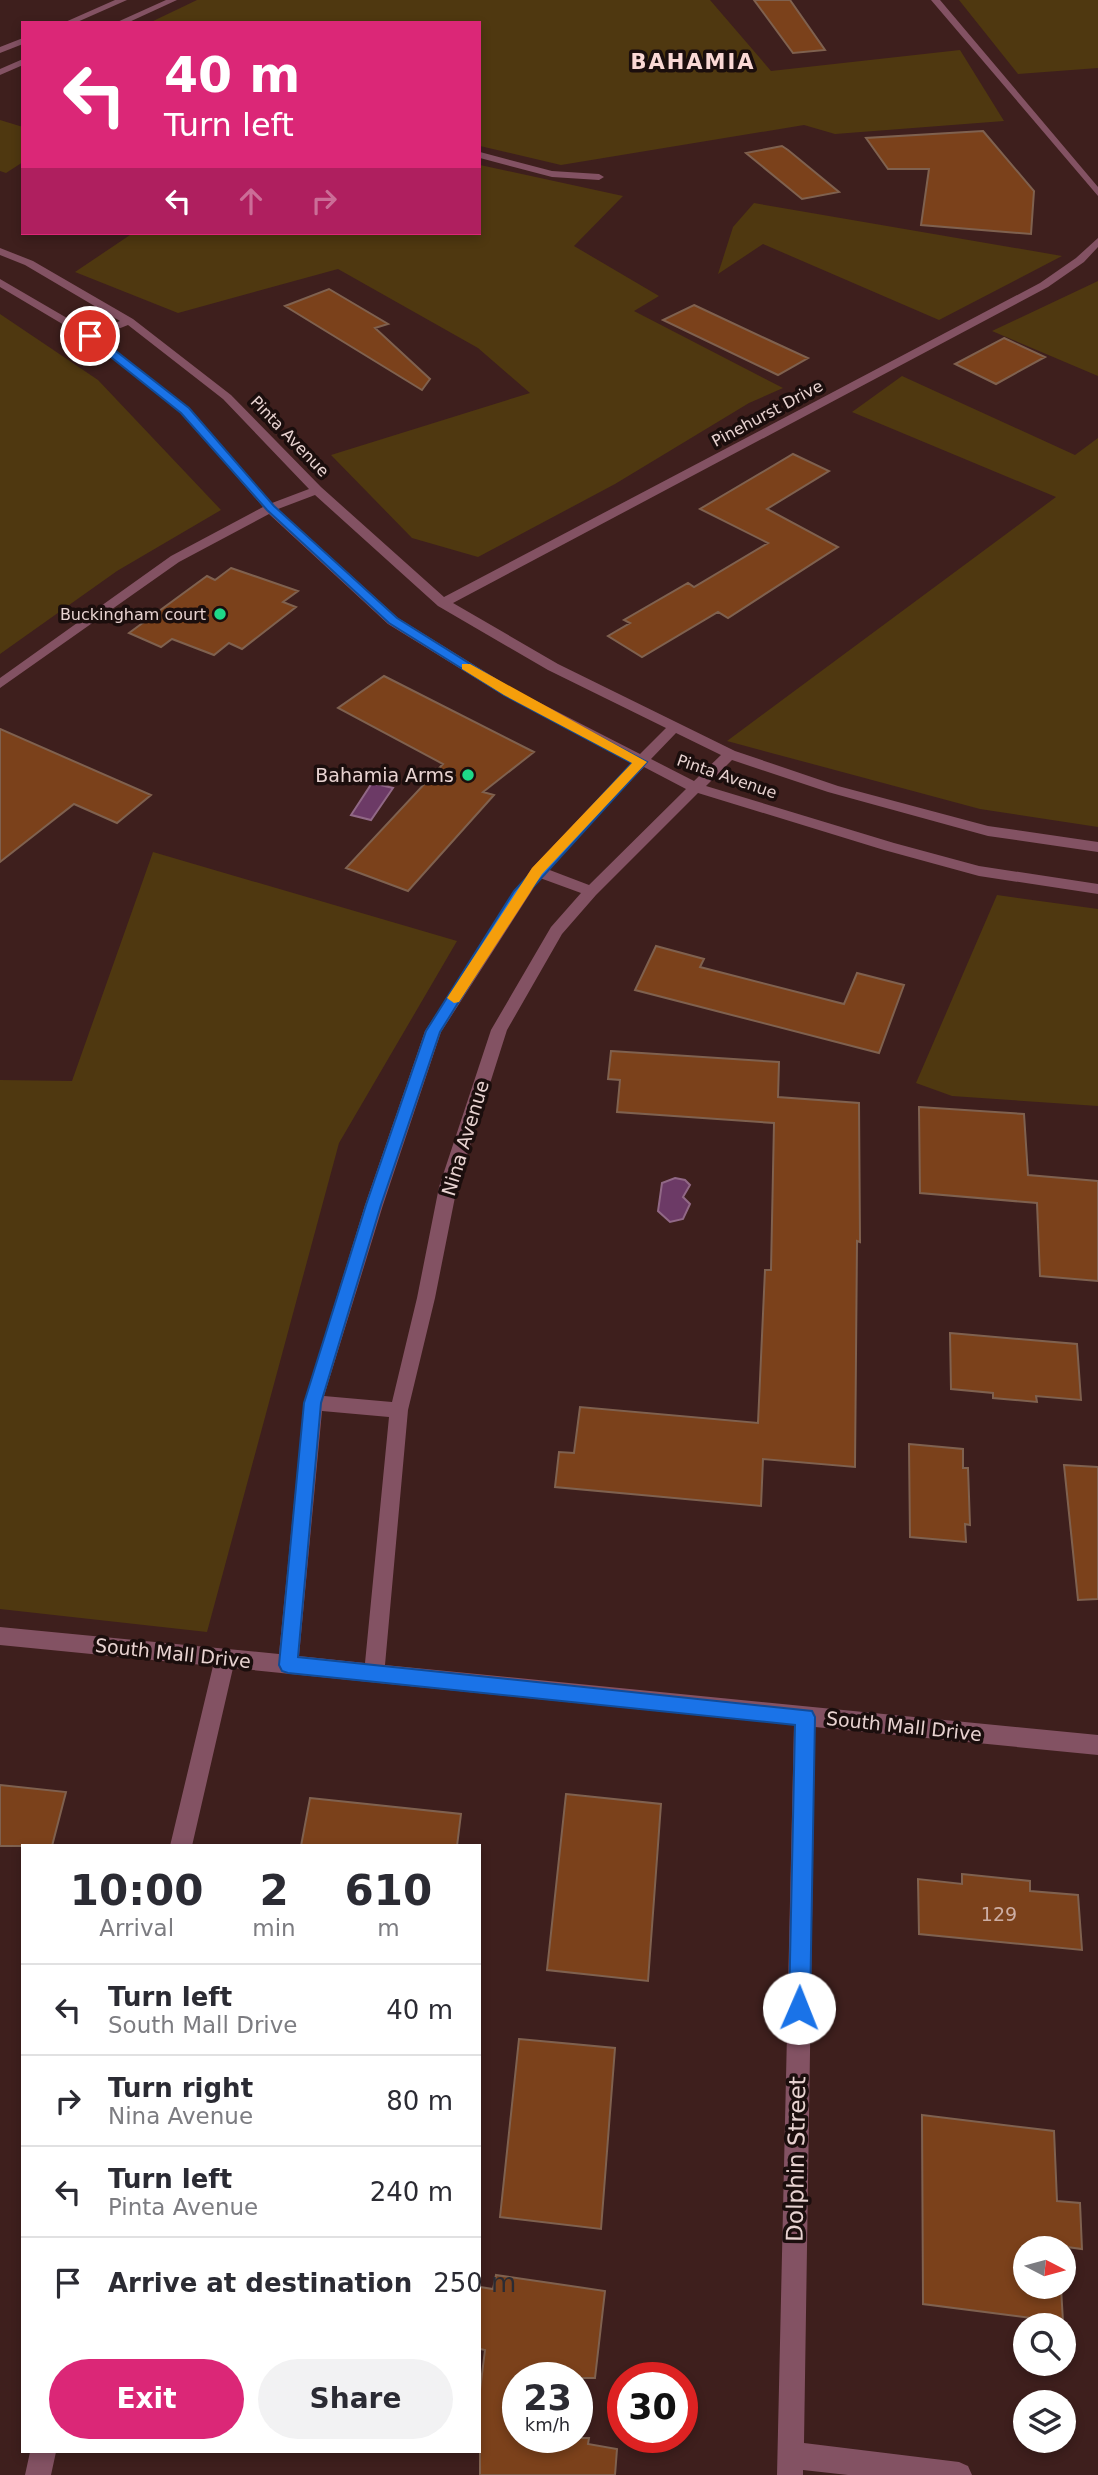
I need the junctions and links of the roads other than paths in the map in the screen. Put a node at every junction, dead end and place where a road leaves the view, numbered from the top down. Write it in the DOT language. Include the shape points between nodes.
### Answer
graph roads {
  1 [pos="123,0"];
  2 [pos="173,0"];
  3 [pos="935,0"];
  4 [pos="72,21"];
  5 [pos="124,21"];
  6 [pos="21,42"];
  7 [pos="0,50"];
  8 [pos="0,57"];
  9 [pos="21,63"];
  10 [pos="0,72"];
  11 [pos="481,155"];
  12 [pos="599,177"];
  13 [pos="1098,193"];
  14 [pos="1098,241"];
  15 [pos="0,251"];
  16 [pos="0,282"];
  17 [pos="129,321"];
  18 [pos="90,336"];
  19 [pos="317,490"];
  20 [pos="271,508"];
  21 [pos="443,603"];
  22 [pos="0,684"];
  23 [pos="673,728"];
  24 [pos="730,754"];
  25 [pos="640,762"];
  26 [pos="696,788"];
  27 [pos="1098,846"];
  28 [pos="537,871"];
  29 [pos="1098,889"];
  30 [pos="591,891"];
  31 [pos="313,1403"];
  32 [pos="399,1410"];
  33 [pos="0,1636"];
  34 [pos="225,1657"];
  35 [pos="288,1665"];
  36 [pos="374,1672"];
  37 [pos="805,1717"];
  38 [pos="1098,1745"];
  39 [pos="181,1844"];
  40 [pos="43,2453"];
  41 [pos="790,2465"];
  42 [pos="38,2475"];
  43 [pos="959,2475"];
  1 -- 4 [label="street"];
  2 -- 5 [label="street"];
  3 -- 13 [label="street"];
  6 -- 7 [label="street"];
  8 -- 9 [label="street"];
  9 -- 10 [label="street"];
  11 -- 12 [label="street" via="552,174"];
  14 -- 21 [label="street, Pinehurst Drive" via="1044,285"];
  15 -- 17 [label="street, Pinta Avenue"];
  16 -- 18 [label="street, Pinta Avenue"];
  17 -- 18 [label="street"];
  17 -- 19 [label="street, Pinta Avenue" via="227,397"];
  18 -- 20 [label="street, Pinta Avenue" via="185,411"];
  19 -- 20 [label="street"];
  19 -- 21 [label="street, Pinta Avenue"];
  20 -- 22 [label="street" via="175,559"];
  20 -- 25 [label="street, Pinta Avenue" via="393,621 508,692"];
  21 -- 23 [label="street, Pinta Avenue" via="553,667"];
  23 -- 24 [label="street, Pinta Avenue"];
  23 -- 25 [label="street"];
  24 -- 26 [label="street, Nina Avenue"];
  24 -- 27 [label="street, Pinta Avenue" via="833,789 988,831"];
  25 -- 26 [label="street, Pinta Avenue"];
  25 -- 28 [label="street"];
  26 -- 29 [label="street, Pinta Avenue" via="979,871"];
  26 -- 30 [label="street, Nina Avenue"];
  28 -- 30 [label="street"];
  28 -- 31 [label="street" via="433,1031 373,1205"];
  30 -- 32 [label="street, Nina Avenue" via="556,931 499,1030 448,1187"];
  31 -- 32 [label="street"];
  31 -- 35 [label="street"];
  32 -- 36 [label="street, Nina Avenue"];
  33 -- 34 [label="street, South Mall Drive"];
  34 -- 35 [label="street, South Mall Drive"];
  34 -- 39 [label="street"];
  35 -- 36 [label="street, South Mall Drive"];
  36 -- 37 [label="street, South Mall Drive"];
  37 -- 38 [label="street, South Mall Drive"];
  37 -- 41 [label="street, Dolphin Street"];
  40 -- 42 [label="street"];
  41 -- 43 [label="street"];
}
